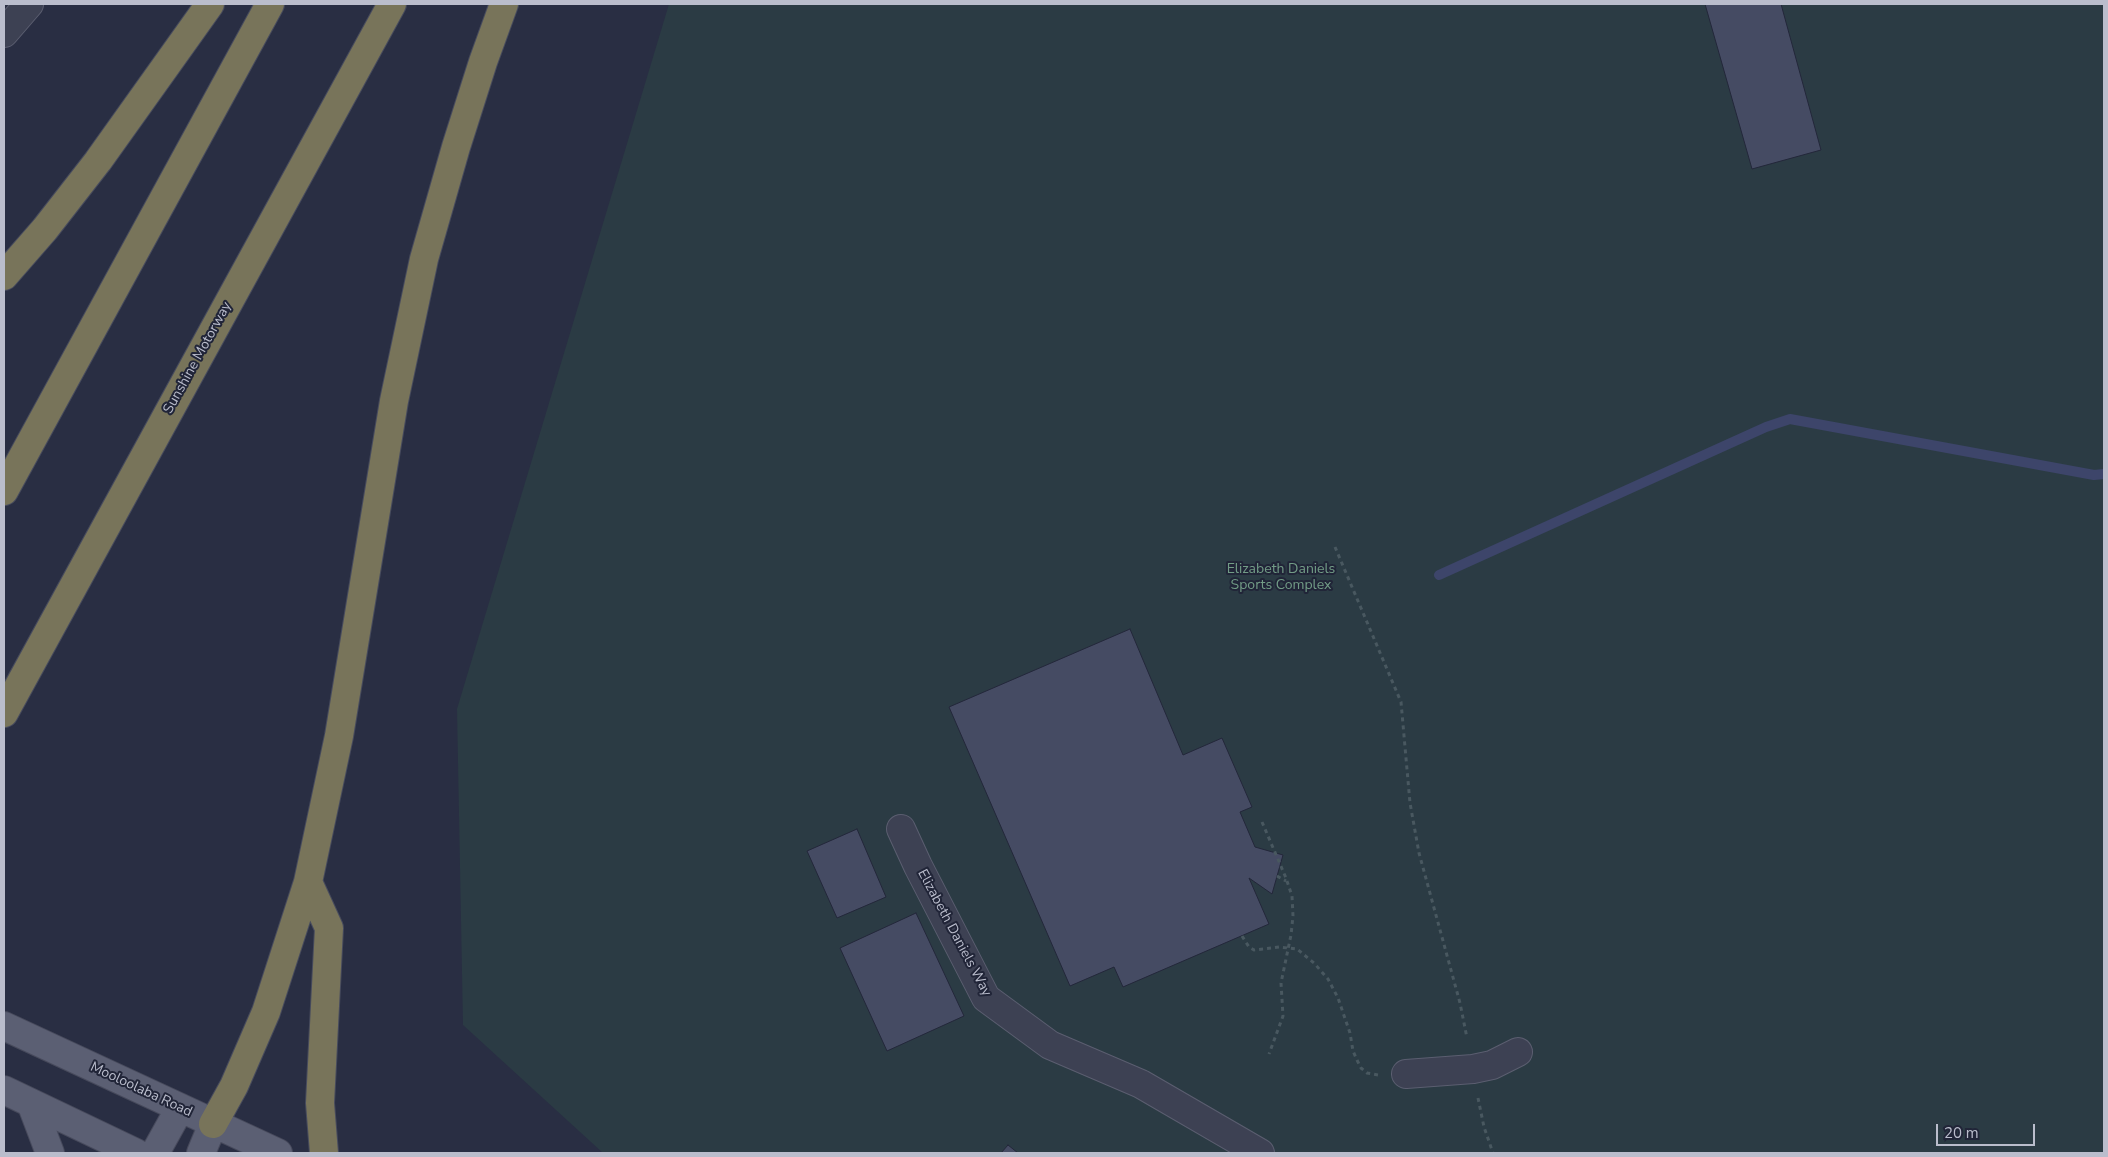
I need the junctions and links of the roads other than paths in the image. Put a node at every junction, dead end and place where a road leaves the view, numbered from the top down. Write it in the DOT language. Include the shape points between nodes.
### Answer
graph roads {
  1 [pos="210,4"];
  2 [pos="270,4"];
  3 [pos="392,4"];
  4 [pos="504,4"];
  5 [pos="4,276"];
  6 [pos="4,491"];
  7 [pos="4,713"];
  8 [pos="901,830"];
  9 [pos="308,882"];
  10 [pos="4,1026"];
  11 [pos="1518,1052"];
  12 [pos="1395,1075"];
  13 [pos="4,1090"];
  14 [pos="31,1103"];
  15 [pos="180,1108"];
  16 [pos="213,1124"];
  17 [pos="50,1153"];
  18 [pos="136,1153"];
  19 [pos="155,1153"];
  20 [pos="202,1153"];
  21 [pos="278,1153"];
  22 [pos="324,1153"];
  23 [pos="1260,1153"];
  1 -- 5 [label="highway" via="98,161"];
  2 -- 6 [label="highway"];
  3 -- 7 [label="highway, Sunshine Motorway"];
  4 -- 9 [label="highway" via="458,137 424,259 394,401 339,736"];
  8 -- 23 [label="lane, Elizabeth Daniels Way" via="986,998 1050,1045 1141,1084"];
  9 -- 16 [label="highway" via="266,1012 234,1086"];
  9 -- 22 [label="highway" via="329,928 320,1103"];
  10 -- 15 [label="main road, Mooloolaba Road"];
  11 -- 12 [label="lane" via="1492,1065 1473,1069"];
  13 -- 14 [label="main road"];
  14 -- 17 [label="main road"];
  14 -- 18 [label="main road"];
  15 -- 16 [label="main road, Mooloolaba Road"];
  15 -- 19 [label="main road"];
  16 -- 20 [label="main road"];
  16 -- 21 [label="main road, Mooloolaba Road"];
}
